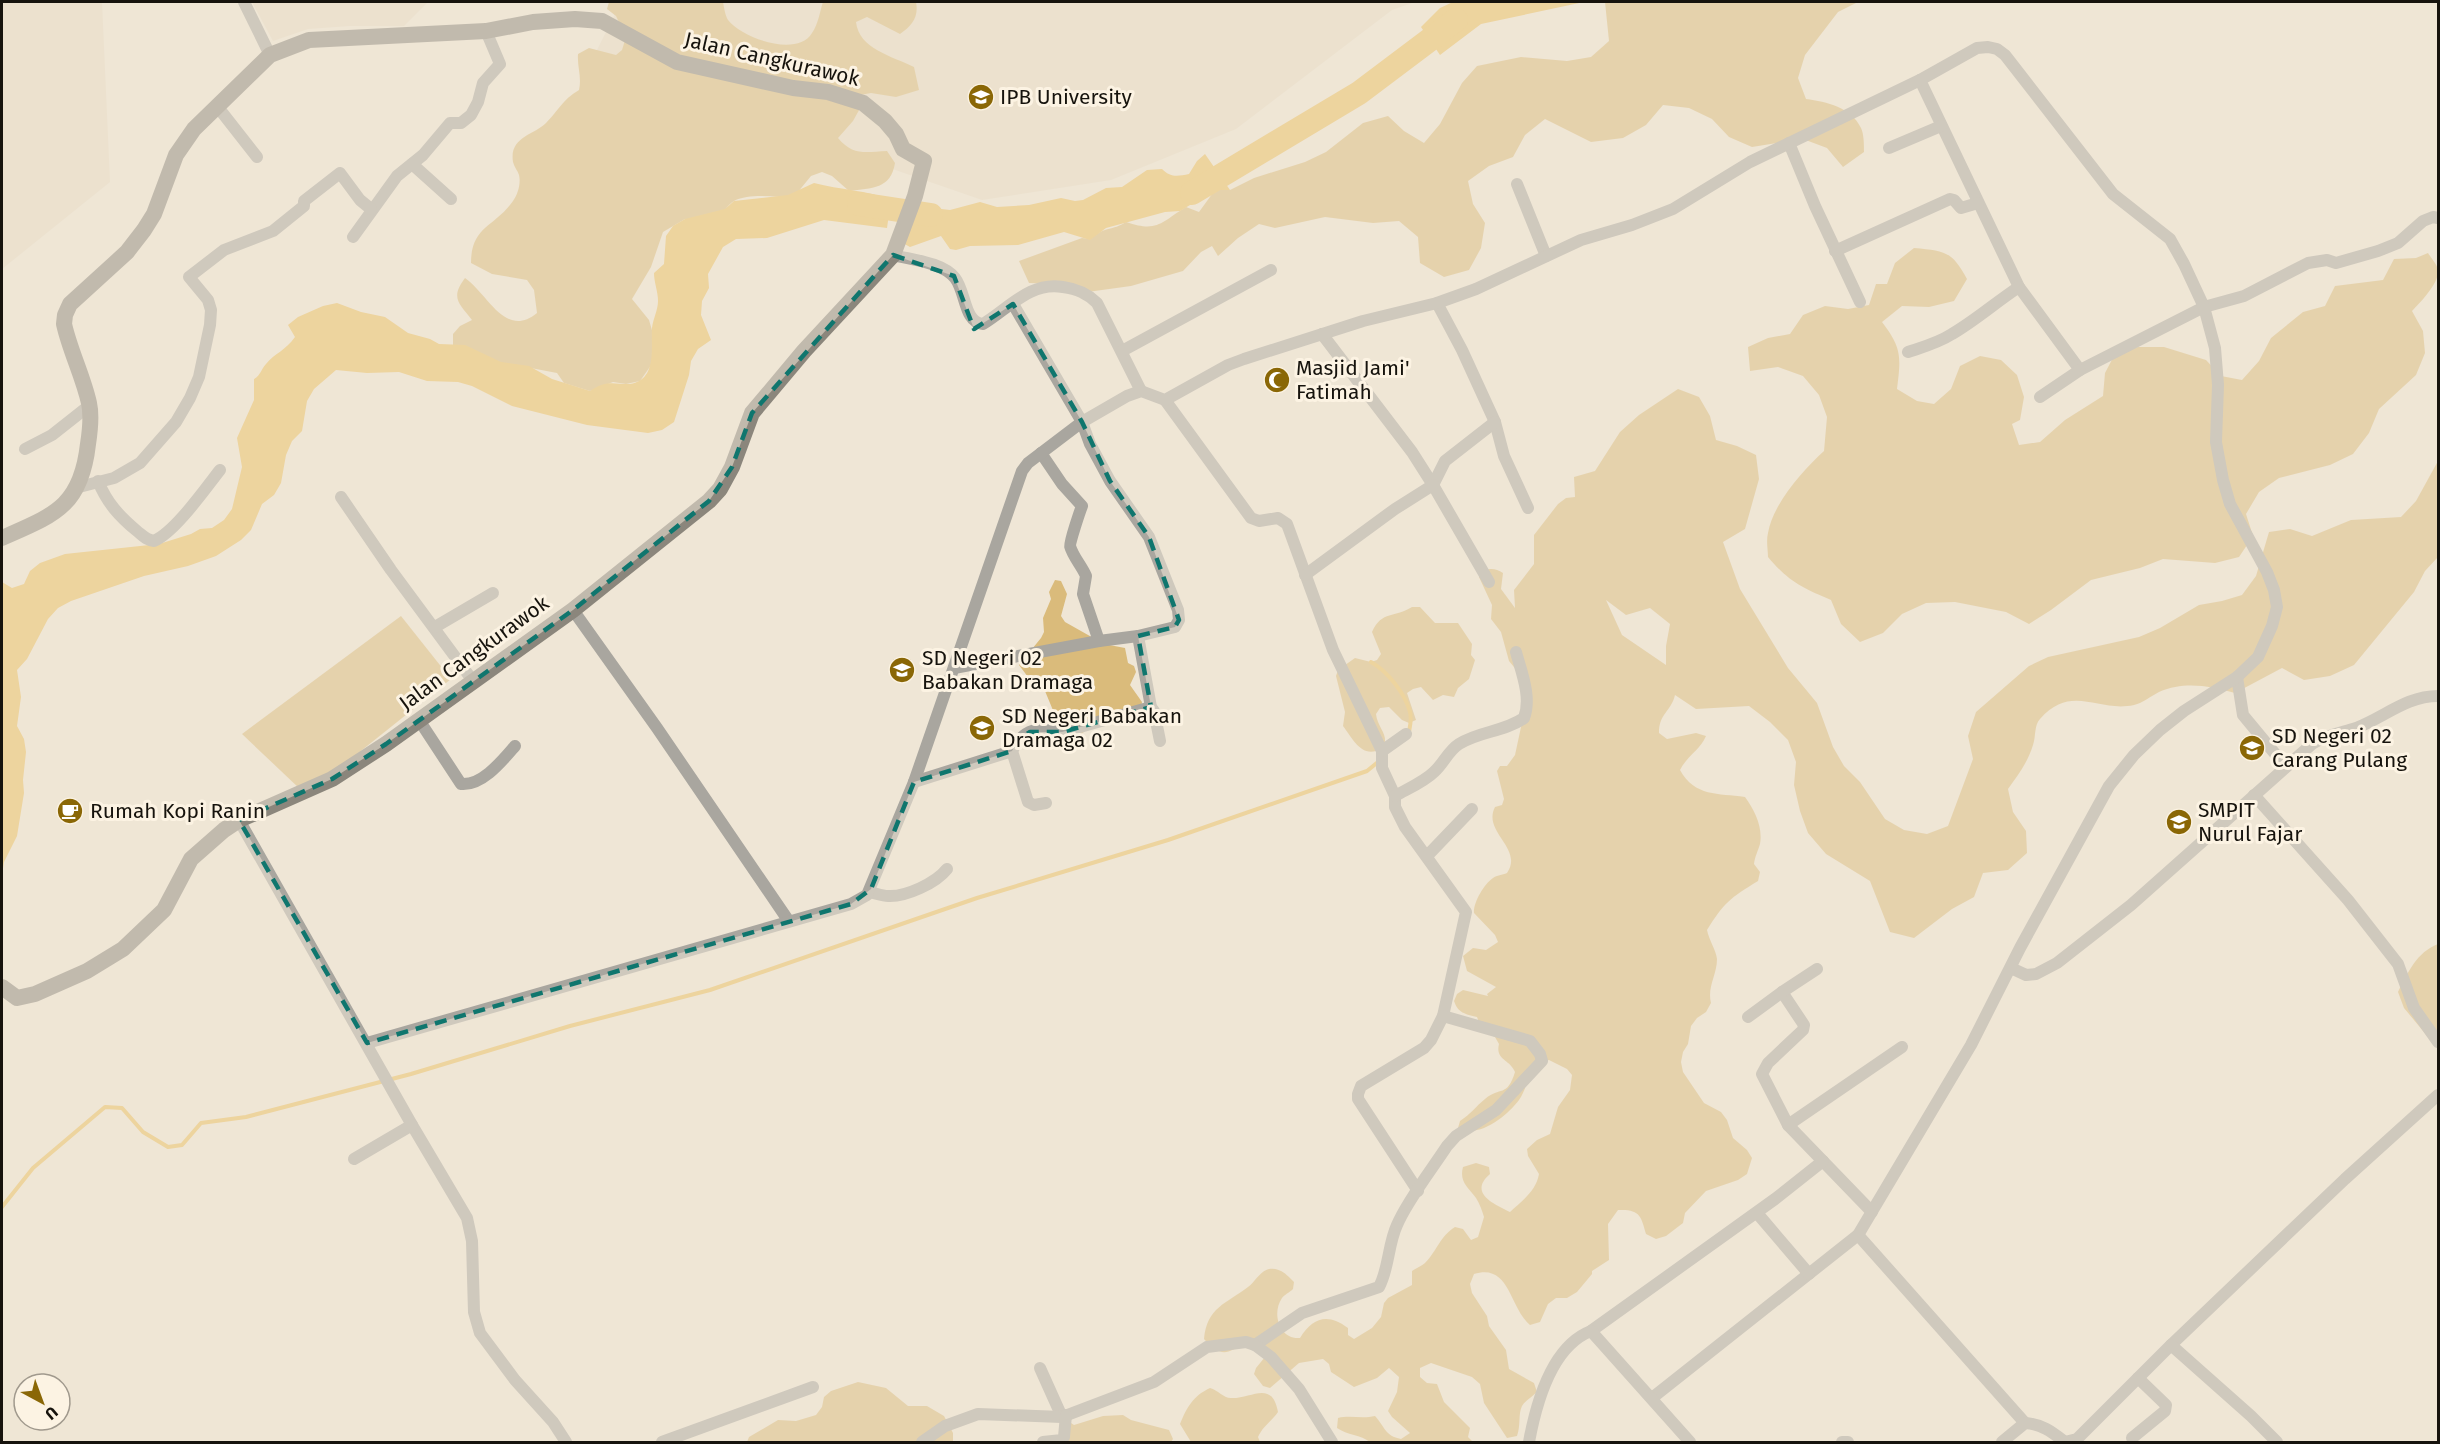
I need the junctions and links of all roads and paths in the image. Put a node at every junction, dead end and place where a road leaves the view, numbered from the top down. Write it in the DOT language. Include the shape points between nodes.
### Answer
graph roads {
  1 [pos="244,2"];
  2 [pos="486,31"];
  3 [pos="270,55"];
  4 [pos="1920,80"];
  5 [pos="217,106"];
  6 [pos="1941,126"];
  7 [pos="1789,143"];
  8 [pos="1889,148"];
  9 [pos="257,157"];
  10 [pos="412,165"];
  11 [pos="1517,184"];
  12 [pos="451,199"];
  13 [pos="1978,203"];
  14 [pos="371,209"];
  15 [pos="2439,218"];
  16 [pos="353,237"];
  17 [pos="896,249"];
  18 [pos="1835,251"];
  19 [pos="1546,256"];
  20 [pos="1271,270"];
  21 [pos="2019,287"];
  22 [pos="1860,302"];
  23 [pos="1437,303"];
  24 [pos="1013,304"];
  25 [pos="2204,307"];
  26 [pos="1322,334"];
  27 [pos="1122,351"];
  28 [pos="1908,352"];
  29 [pos="2080,370"];
  30 [pos="1141,390"];
  31 [pos="2040,397"];
  32 [pos="1165,400"];
  33 [pos="90,405"];
  34 [pos="1082,422"];
  35 [pos="1495,422"];
  36 [pos="25,449"];
  37 [pos="1041,453"];
  38 [pos="220,470"];
  39 [pos="98,481"];
  40 [pos="1433,485"];
  41 [pos="79,487"];
  42 [pos="341,496"];
  43 [pos="1528,508"];
  44 [pos="2,538"];
  45 [pos="1305,575"];
  46 [pos="1489,582"];
  47 [pos="493,593"];
  48 [pos="573,610"];
  49 [pos="435,627"];
  50 [pos="1138,636"];
  51 [pos="1099,641"];
  52 [pos="1516,652"];
  53 [pos="954,668"];
  54 [pos="2237,677"];
  55 [pos="472,681"];
  56 [pos="2439,696"];
  57 [pos="1151,707"];
  58 [pos="419,720"];
  59 [pos="1406,735"];
  60 [pos="1160,741"];
  61 [pos="515,747"];
  62 [pos="1012,751"];
  63 [pos="1382,752"];
  64 [pos="2286,766"];
  65 [pos="914,782"];
  66 [pos="2254,795"];
  67 [pos="1395,796"];
  68 [pos="1046,803"];
  69 [pos="1473,809"];
  70 [pos="239,820"];
  71 [pos="1427,856"];
  72 [pos="947,869"];
  73 [pos="869,892"];
  74 [pos="788,920"];
  75 [pos="2011,968"];
  76 [pos="1817,969"];
  77 [pos="2,987"];
  78 [pos="1782,992"];
  79 [pos="1443,1016"];
  80 [pos="1748,1017"];
  81 [pos="2439,1042"];
  82 [pos="367,1043"];
  83 [pos="1902,1047"];
  84 [pos="2439,1095"];
  85 [pos="412,1125"];
  86 [pos="1788,1125"];
  87 [pos="354,1159"];
  88 [pos="1823,1161"];
  89 [pos="1418,1191"];
  90 [pos="1872,1212"];
  91 [pos="1757,1213"];
  92 [pos="1858,1235"];
  93 [pos="1809,1274"];
  94 [pos="1592,1331"];
  95 [pos="1255,1345"];
  96 [pos="2171,1345"];
  97 [pos="1040,1368"];
  98 [pos="2138,1378"];
  99 [pos="813,1387"];
  100 [pos="1652,1398"];
  101 [pos="1064,1416"];
  102 [pos="2025,1423"];
  103 [pos="2132,1438"];
  104 [pos="566,1443"];
  105 [pos="662,1443"];
  106 [pos="922,1443"];
  107 [pos="1043,1443"];
  108 [pos="1332,1443"];
  109 [pos="1529,1443"];
  110 [pos="1690,1443"];
  111 [pos="1842,1443"];
  112 [pos="1848,1443"];
  113 [pos="2002,1443"];
  114 [pos="2277,1443"];
  1 -- 3 [label="street"];
  2 -- 3 [label="street, Jalan Cangkurawok" via="309,40"];
  2 -- 10 [label="street" via="500,64 483,83 471,115 461,123 450,123"];
  2 -- 17 [label="street, Jalan Cangkurawok" via="533,22 602,21 677,62 828,92 863,103 885,121 903,149 924,160"];
  3 -- 5 [label="street, Jalan Cangkurawok"];
  4 -- 6 [label="street"];
  4 -- 7 [label="street"];
  4 -- 25 [label="street" via="1977,48 1997,49 2005,55 2113,194 2170,239"];
  5 -- 9 [label="street"];
  5 -- 33 [label="street, Jalan Cangkurawok" via="182,144 144,230 127,252 70,304 64,315 66,333"];
  6 -- 8 [label="street"];
  6 -- 13 [label="street"];
  7 -- 18 [label="street"];
  7 -- 19 [label="street" via="1737,169 1673,209"];
  10 -- 12 [label="street"];
  10 -- 14 [label="street" via="397,176"];
  11 -- 19 [label="street"];
  13 -- 18 [label="street" via="1961,208 1950,200"];
  13 -- 21 [label="street"];
  14 -- 16 [label="street"];
  14 -- 39 [label="street" via="340,173 309,195 304,206 273,231 224,250 189,277 208,300 211,310 199,377 190,398 176,422 140,463 114,478"];
  15 -- 25 [label="street" via="2423,220 2398,243 2378,251 2336,263 2308,263 2244,296"];
  17 -- 24 [label="street" via="954,276 962,287 971,319 977,323 983,324"];
  17 -- 48 [label="street, Jalan Cangkurawok" via="752,413 720,489"];
  18 -- 22 [label="street"];
  19 -- 23 [label="street"];
  20 -- 27 [label="street"];
  21 -- 28 [label="street" via="1951,335"];
  21 -- 29 [label="street"];
  23 -- 26 [label="street"];
  23 -- 35 [label="street"];
  24 -- 27 [label="street" via="1034,288 1050,284 1087,294 1097,303"];
  24 -- 34 [label="street"];
  25 -- 29 [label="street"];
  25 -- 54 [label="street" via="2216,348 2216,442 2223,480 2230,504 2267,572 2277,608 2258,657"];
  26 -- 32 [label="street" via="1228,365"];
  26 -- 40 [label="street"];
  27 -- 30 [label="street"];
  29 -- 31 [label="street"];
  30 -- 32 [label="street"];
  30 -- 34 [label="street"];
  32 -- 45 [label="street" via="1251,518 1278,518 1287,524"];
  33 -- 36 [label="street" via="68,424"];
  33 -- 41 [label="street, Jalan Cangkurawok" via="87,456"];
  34 -- 37 [label="street"];
  34 -- 50 [label="street" via="1110,481 1149,537 1178,610 1175,627"];
  35 -- 40 [label="street" via="1444,461"];
  35 -- 43 [label="street" via="1504,456"];
  37 -- 51 [label="street" via="1082,506 1069,541 1086,576 1083,594"];
  37 -- 53 [label="street" via="1028,463 1016,484"];
  38 -- 39 [label="street" via="191,507 154,541 144,538 114,512"];
  39 -- 41 [label="street"];
  40 -- 45 [label="street"];
  40 -- 46 [label="street"];
  41 -- 44 [label="street, Jalan Cangkurawok" via="60,508"];
  42 -- 49 [label="street"];
  45 -- 63 [label="street" via="1333,650"];
  47 -- 49 [label="street"];
  48 -- 55 [label="street, Jalan Cangkurawok"];
  48 -- 74 [label="street"];
  49 -- 55 [label="street"];
  50 -- 51 [label="street"];
  50 -- 57 [label="street"];
  51 -- 53 [label="street"];
  52 -- 67 [label="street" via="1527,704 1524,718 1460,744 1432,774"];
  53 -- 65 [label="street"];
  54 -- 64 [label="street" via="2243,715"];
  54 -- 75 [label="street" via="2160,730 2121,770"];
  55 -- 58 [label="street, Jalan Cangkurawok"];
  56 -- 64 [label="street" via="2414,699 2356,728 2330,734"];
  57 -- 60 [label="street"];
  57 -- 62 [label="street" via="1062,732 1030,732 1018,739"];
  58 -- 61 [label="street" via="461,784 487,774"];
  58 -- 70 [label="street, Jalan Cangkurawok" via="332,779"];
  59 -- 63 [label="street"];
  62 -- 65 [label="street"];
  62 -- 68 [label="street" via="1029,802"];
  63 -- 67 [label="street" via="1382,768"];
  64 -- 66 [label="street"];
  65 -- 73 [label="street"];
  66 -- 75 [label="street" via="2131,905 2057,963 2036,974 2026,975"];
  66 -- 81 [label="street" via="2348,900 2398,964 2414,1008"];
  67 -- 71 [label="street" via="1395,807 1405,827"];
  69 -- 71 [label="street"];
  70 -- 77 [label="street, Jalan Cangkurawok" via="191,859 164,910 123,949 87,971 35,994 16,998"];
  70 -- 82 [label="street"];
  71 -- 79 [label="street" via="1466,914"];
  72 -- 73 [label="street" via="937,880 897,895"];
  73 -- 74 [label="street" via="851,904"];
  74 -- 82 [label="street"];
  75 -- 90 [label="street" via="1943,1094"];
  76 -- 78 [label="street"];
  78 -- 80 [label="street"];
  78 -- 86 [label="street" via="1804,1025 1803,1030 1762,1074"];
  79 -- 89 [label="street" via="1424,1048 1361,1086 1358,1094"];
  79 -- 89 [label="street" via="1530,1041 1542,1061 1496,1110 1456,1136"];
  82 -- 85 [label="street"];
  83 -- 86 [label="street"];
  84 -- 96 [label="street"];
  85 -- 87 [label="street"];
  85 -- 104 [label="street" via="470,1228 474,1311 480,1334"];
  86 -- 88 [label="street"];
  88 -- 90 [label="street"];
  88 -- 91 [label="street"];
  89 -- 95 [label="street" via="1397,1224 1379,1287 1302,1313"];
  90 -- 92 [label="street"];
  91 -- 93 [label="street"];
  91 -- 94 [label="street"];
  92 -- 93 [label="street"];
  92 -- 102 [label="street"];
  93 -- 100 [label="street"];
  94 -- 100 [label="street"];
  94 -- 109 [label="street" via="1575,1339 1555,1364"];
  95 -- 101 [label="street" via="1246,1342 1207,1347 1154,1382"];
  95 -- 108 [label="street" via="1299,1389"];
  96 -- 98 [label="street"];
  96 -- 114 [label="street"];
  97 -- 101 [label="street"];
  98 -- 102 [label="street" via="2078,1439 2065,1442 2041,1425"];
  98 -- 103 [label="street" via="2166,1406"];
  99 -- 105 [label="street"];
  100 -- 110 [label="street"];
  101 -- 106 [label="street" via="978,1414 945,1426"];
  101 -- 107 [label="street" via="1062,1440"];
  102 -- 113 [label="street"];
  111 -- 112 [label="street"];
}
